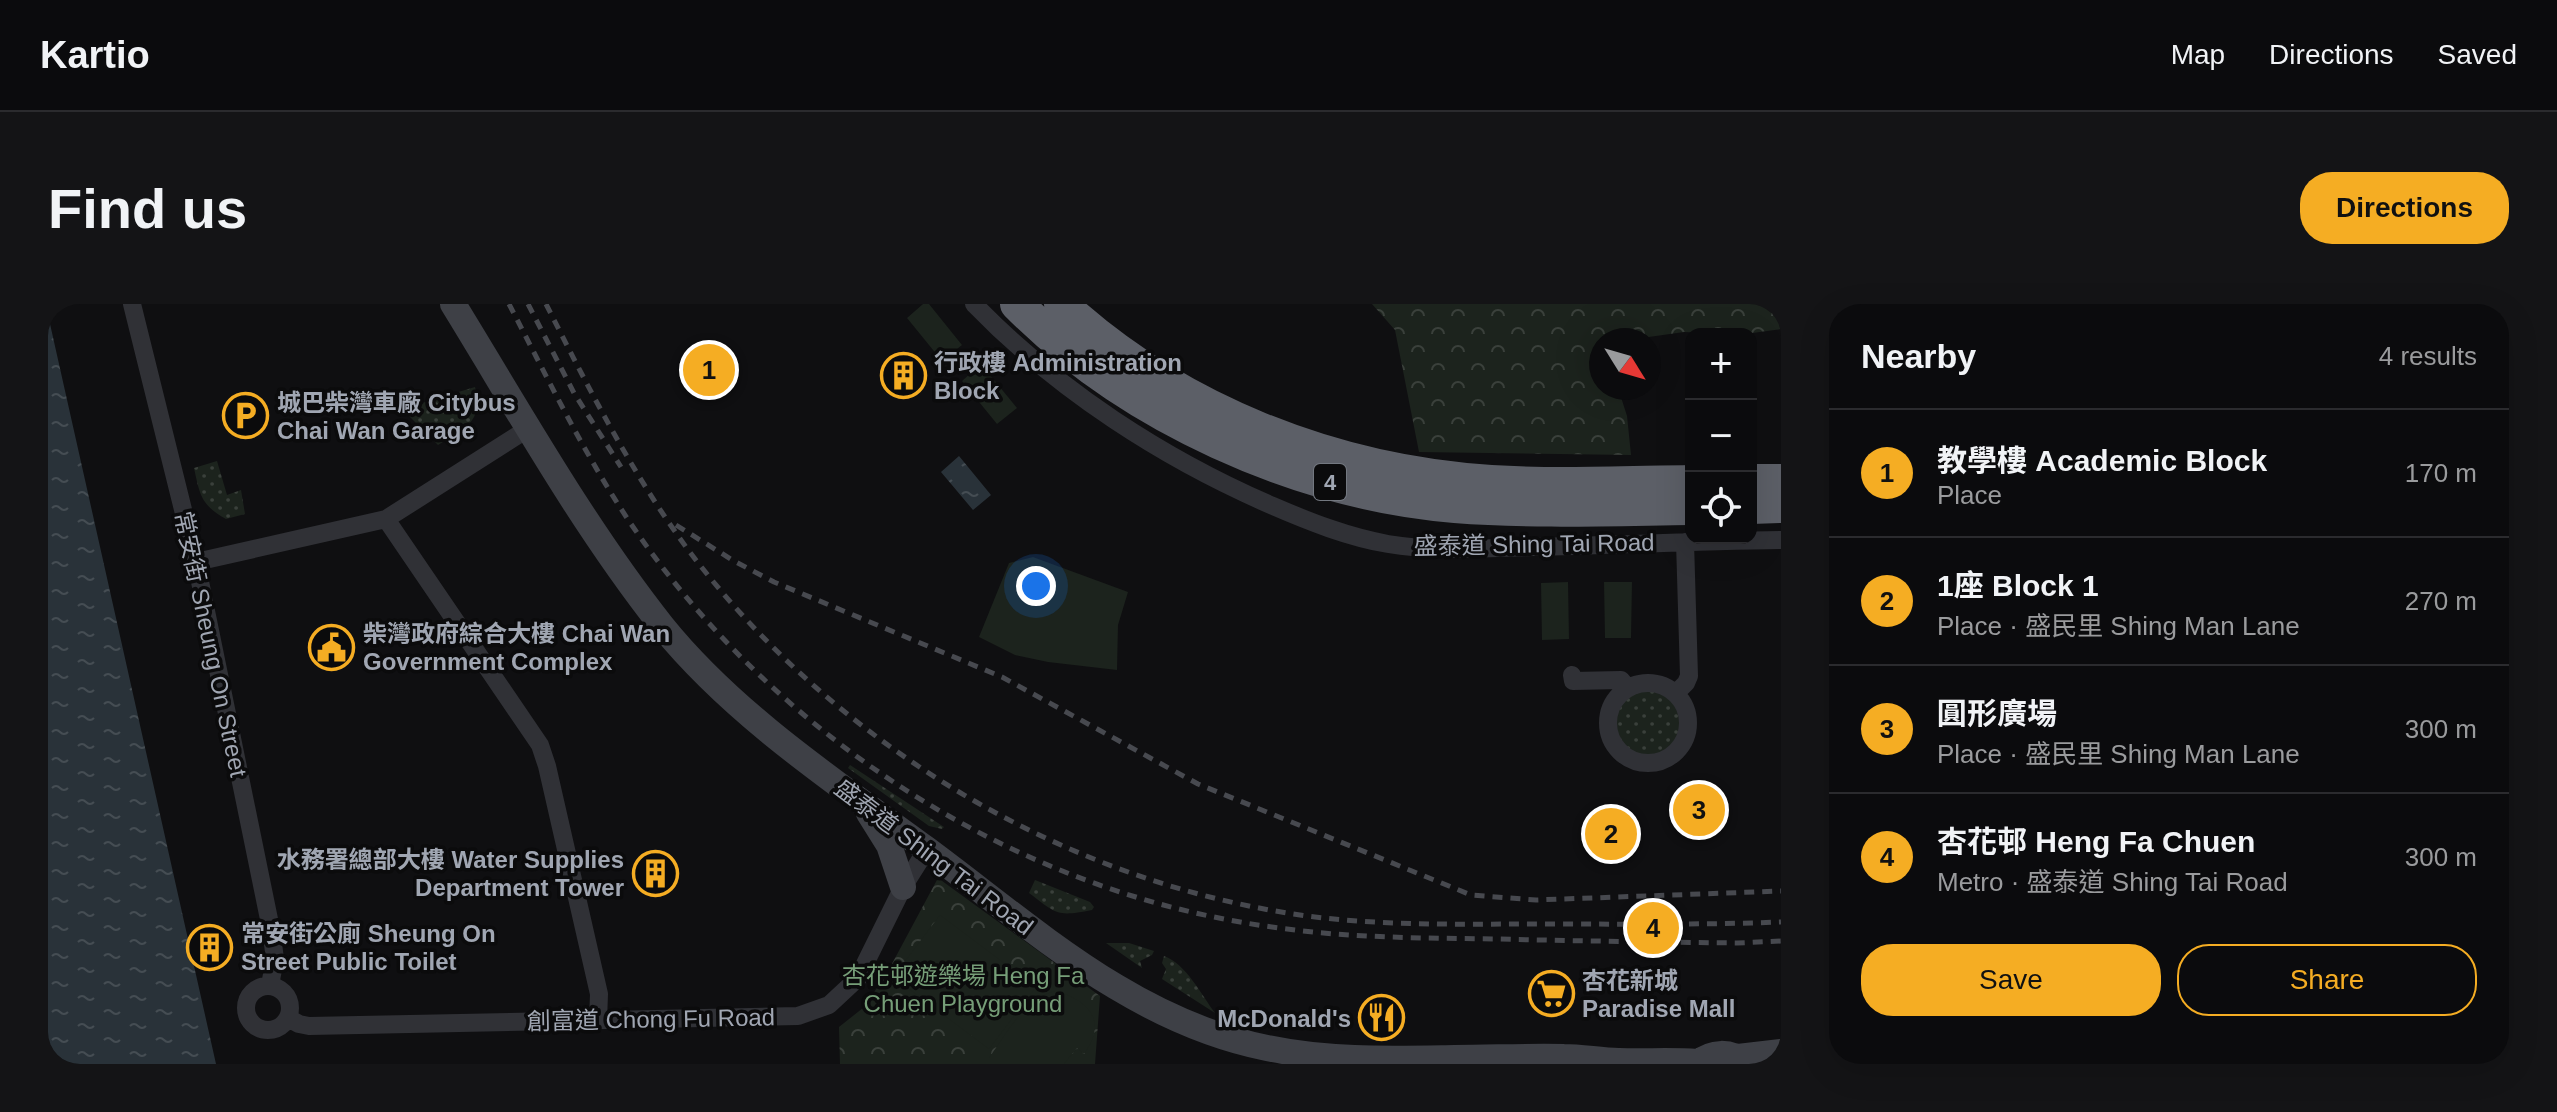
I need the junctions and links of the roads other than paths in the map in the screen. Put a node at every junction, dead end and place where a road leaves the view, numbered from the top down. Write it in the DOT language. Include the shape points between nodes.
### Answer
graph roads {
  1 [pos="132,304"];
  2 [pos="453,304"];
  3 [pos="974,304"];
  4 [pos="1017,304"];
  5 [pos="1061,304"];
  6 [pos="529,428"];
  7 [pos="1757,481"];
  8 [pos="1781,481"];
  9 [pos="1685,482"];
  10 [pos="1781,506"];
  11 [pos="1757,507"];
  12 [pos="1685,508"];
  13 [pos="386,519"];
  14 [pos="1757,540"];
  15 [pos="1781,540"];
  16 [pos="1685,542"];
  17 [pos="1685,544"];
  18 [pos="196,562"];
  19 [pos="1572,675"];
  20 [pos="1628,688"];
  21 [pos="1676,693"];
  22 [pos="863,804"];
  23 [pos="927,849"];
  24 [pos="903,887"];
  25 [pos="270,985"];
  26 [pos="288,1018"];
  27 [pos="598,1021"];
  28 [pos="1781,1054"];
  29 [pos="1742,1060"];
  30 [pos="1622,1063"];
  31 [pos="1697,1063"];
  32 [pos="1774,1064"];
  1 -- 18 [label="street, 常安街 Sheung On Street"];
  2 -- 6 [label="street, 盛泰道 Shing Tai Road"];
  3 -- 16 [label="street, 盛泰道 Shing Tai Road" via="1070,389 1142,437 1221,484 1337,531 1391,545 1440,547"];
  4 -- 12 [label="highway, 4" via="1068,350 1161,413 1307,476 1453,506"];
  5 -- 9 [label="highway, 4" via="1114,348 1176,388 1252,426 1330,453 1420,474 1488,482"];
  6 -- 13 [label="street"];
  6 -- 22 [label="street, 盛泰道 Shing Tai Road" via="597,538 664,629 769,730"];
  7 -- 8 [label="highway"];
  10 -- 11 [label="highway"];
  13 -- 18 [label="street"];
  13 -- 27 [label="street" via="540,745 599,994"];
  14 -- 15 [label="street, 盛泰道 Shing Tai Road"];
  17 -- 21 [label="street" via="1689,676"];
  18 -- 25 [label="street, 常安街 Sheung On Street" via="273,937"];
  19 -- 20 [label="street" via="1573,681 1621,680"];
  20 -- 21 [label="street" via="1657,683"];
  20 -- 21 [label="street" via="1611,706 1608,731 1620,753 1643,763 1667,758 1684,740 1687,715"];
  22 -- 23 [label="street, 盛泰道 Shing Tai Road"];
  22 -- 24 [label="street" via="889,845"];
  23 -- 24 [label="street, 創富道 Chong Fu Road"];
  23 -- 30 [label="street, 盛泰道 Shing Tai Road" via="1087,970 1197,1029 1265,1048 1331,1058 1567,1057"];
  24 -- 27 [label="street, 創富道 Chong Fu Road" via="858,978 829,1005 798,1016"];
  25 -- 26 [label="street" via="289,1000"];
  25 -- 26 [label="street" via="248,997 248,1017 265,1030"];
  26 -- 27 [label="street, 創富道 Chong Fu Road" via="309,1026"];
  28 -- 29 [label="street, 盛泰道 Shing Tai Road"];
  28 -- 32 [label="street, 盛泰道 Shing Tai Road"];
  29 -- 31 [label="street, 盛泰道 Shing Tai Road" via="1717,1053"];
  30 -- 31 [label="street, 盛泰道 Shing Tai Road"];
}
